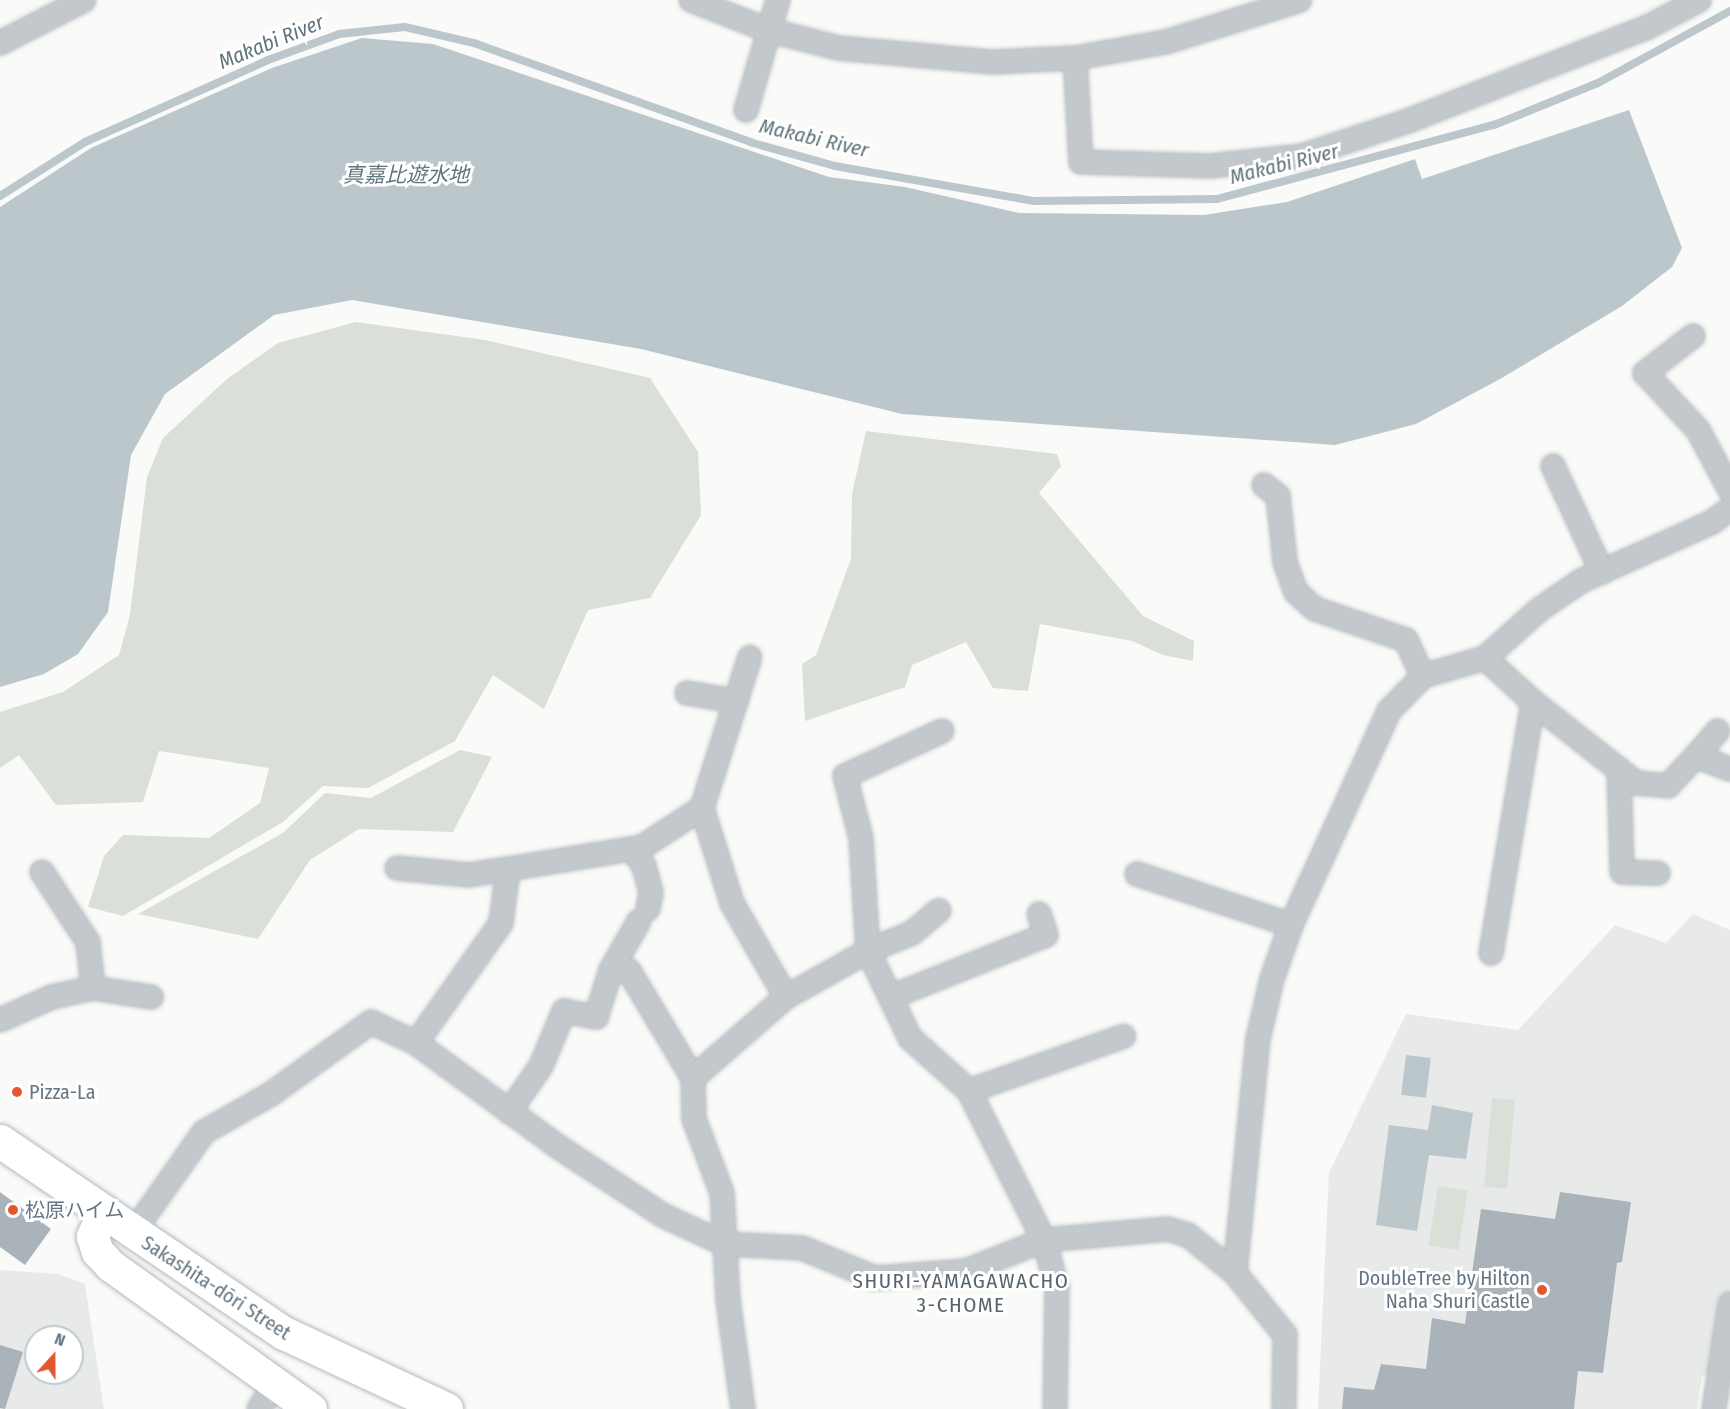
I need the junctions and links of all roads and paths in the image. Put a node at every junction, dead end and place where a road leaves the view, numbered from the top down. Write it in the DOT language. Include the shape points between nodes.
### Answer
graph roads {
  1 [pos="84,0"];
  2 [pos="691,0"];
  3 [pos="778,0"];
  4 [pos="1300,0"];
  5 [pos="1700,0"];
  6 [pos="768,30"];
  7 [pos="0,43"];
  8 [pos="1075,58"];
  9 [pos="746,110"];
  10 [pos="1693,336"];
  11 [pos="1553,466"];
  12 [pos="1264,485"];
  13 [pos="1730,490"];
  14 [pos="1730,508"];
  15 [pos="1602,572"];
  16 [pos="750,657"];
  17 [pos="1485,658"];
  18 [pos="1423,676"];
  19 [pos="687,693"];
  20 [pos="736,701"];
  21 [pos="1533,702"];
  22 [pos="942,731"];
  23 [pos="1718,731"];
  24 [pos="1696,756"];
  25 [pos="1619,769"];
  26 [pos="1730,769"];
  27 [pos="702,808"];
  28 [pos="632,850"];
  29 [pos="397,868"];
  30 [pos="508,869"];
  31 [pos="42,872"];
  32 [pos="1658,873"];
  33 [pos="1137,874"];
  34 [pos="939,910"];
  35 [pos="1039,914"];
  36 [pos="1292,926"];
  37 [pos="868,951"];
  38 [pos="1491,954"];
  39 [pos="611,970"];
  40 [pos="93,988"];
  41 [pos="151,997"];
  42 [pos="786,997"];
  43 [pos="891,997"];
  44 [pos="0,1020"];
  45 [pos="1124,1036"];
  46 [pos="416,1043"];
  47 [pos="693,1078"];
  48 [pos="969,1091"];
  49 [pos="509,1112"];
  50 [pos="0,1141"];
  51 [pos="103,1213"];
  52 [pos="132,1234"];
  53 [pos="1044,1240"];
  54 [pos="724,1244"];
  55 [pos="1235,1273"];
  56 [pos="1730,1304"];
  57 [pos="277,1381"];
  58 [pos="259,1409"];
  59 [pos="311,1409"];
  60 [pos="446,1409"];
  61 [pos="743,1409"];
  62 [pos="1055,1409"];
  63 [pos="1284,1409"];
  64 [pos="1714,1409"];
  1 -- 7 [label="street"];
  2 -- 6 [label="street"];
  3 -- 6 [label="street"];
  4 -- 8 [label="street" via="1166,42"];
  5 -- 8 [label="street" via="1648,27 1374,135 1302,156 1210,166 1081,162"];
  6 -- 8 [label="street" via="838,48 914,57 993,62"];
  6 -- 9 [label="street"];
  10 -- 13 [label="street" via="1645,373 1698,430"];
  11 -- 15 [label="street"];
  12 -- 18 [label="street" via="1278,496 1285,562 1296,592 1315,609 1406,640"];
  14 -- 15 [label="street" via="1712,522"];
  15 -- 17 [label="street" via="1540,609"];
  16 -- 20 [label="street"];
  17 -- 18 [label="street"];
  17 -- 21 [label="street"];
  18 -- 36 [label="street" via="1389,711"];
  19 -- 20 [label="street"];
  20 -- 27 [label="street"];
  21 -- 25 [label="street"];
  21 -- 38 [label="street"];
  22 -- 37 [label="street" via="845,776 861,838"];
  23 -- 24 [label="street"];
  24 -- 25 [label="street" via="1668,786 1636,783"];
  24 -- 26 [label="street"];
  25 -- 32 [label="street" via="1622,872"];
  27 -- 28 [label="street"];
  27 -- 42 [label="street" via="732,903"];
  28 -- 30 [label="street"];
  28 -- 39 [label="street" via="644,866 651,893 644,915"];
  29 -- 30 [label="street" via="469,875"];
  30 -- 46 [label="street" via="501,923"];
  31 -- 40 [label="street" via="88,942"];
  33 -- 36 [label="street"];
  34 -- 37 [label="street" via="912,933"];
  35 -- 43 [label="street" via="1046,935"];
  36 -- 55 [label="street" via="1258,1039"];
  37 -- 42 [label="street"];
  37 -- 43 [label="street"];
  39 -- 47 [label="street" via="629,971"];
  39 -- 49 [label="street" via="596,1017 564,1011 541,1066"];
  40 -- 41 [label="street"];
  40 -- 44 [label="street" via="52,997"];
  42 -- 47 [label="street"];
  43 -- 48 [label="street" via="910,1038"];
  45 -- 48 [label="street"];
  46 -- 49 [label="street"];
  46 -- 52 [label="street" via="371,1022 271,1094 204,1132"];
  47 -- 54 [label="street" via="694,1119 722,1193"];
  48 -- 53 [label="street"];
  49 -- 54 [label="street" via="664,1216"];
  50 -- 51 [label="main road, Sakashita-dōri Street"];
  51 -- 52 [label="main road, Sakashita-dōri Street"];
  51 -- 57 [label="main road" via="93,1238 98,1252 111,1266"];
  52 -- 60 [label="main road, Sakashita-dōri Street" via="284,1333"];
  53 -- 54 [label="street" via="966,1271 875,1278 802,1248"];
  53 -- 55 [label="street" via="1168,1229 1188,1235"];
  53 -- 62 [label="street" via="1057,1287"];
  54 -- 61 [label="street"];
  55 -- 63 [label="street" via="1285,1335"];
  56 -- 64 [label="street"];
  57 -- 58 [label="street"];
  57 -- 59 [label="main road"];
}
